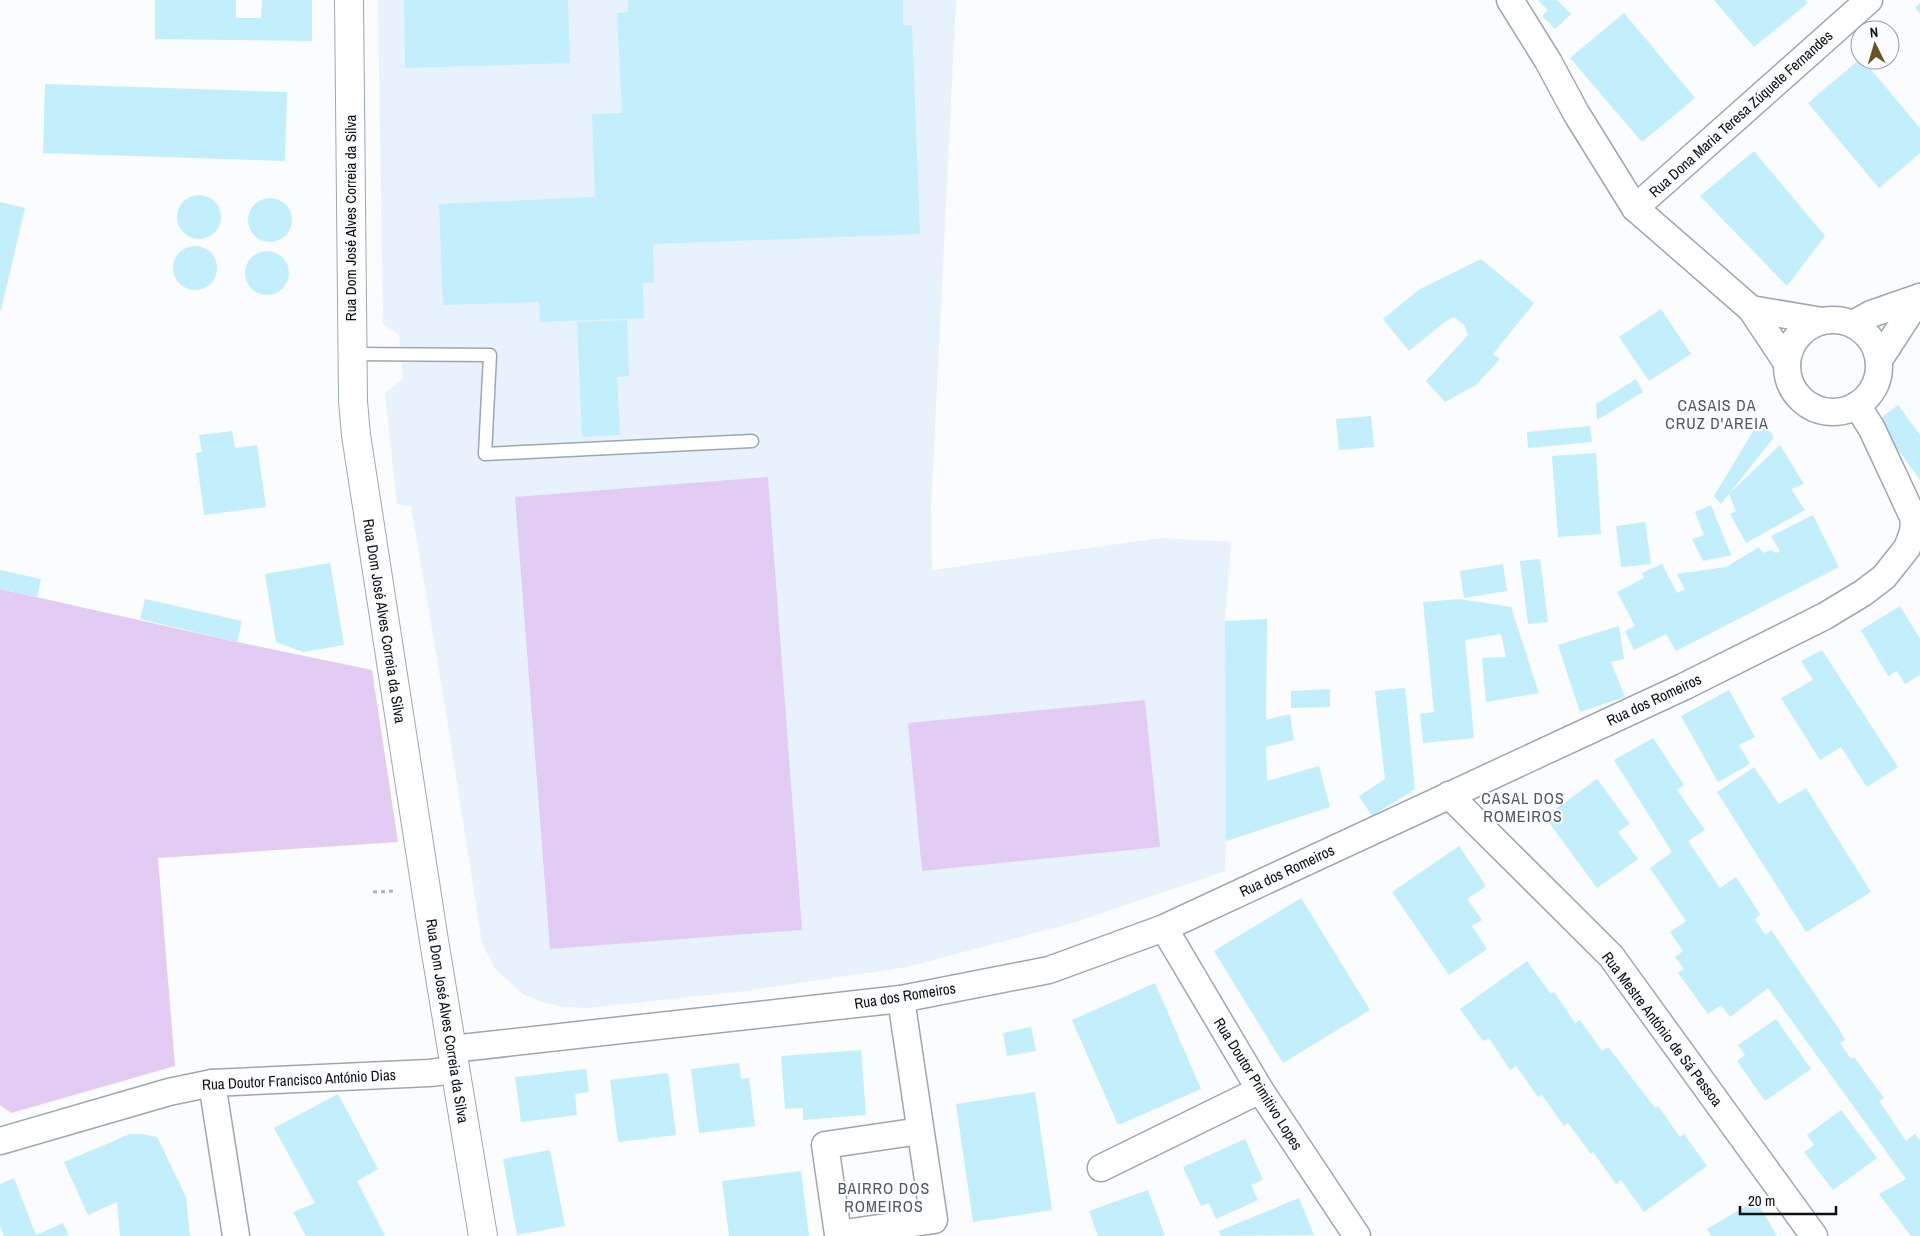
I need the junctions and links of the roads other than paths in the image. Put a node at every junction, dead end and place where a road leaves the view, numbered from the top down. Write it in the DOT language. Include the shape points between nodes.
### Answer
graph roads {
  1 [pos="349,0"];
  2 [pos="1510,0"];
  3 [pos="1869,0"];
  4 [pos="1635,208"];
  5 [pos="1920,297"];
  6 [pos="1751,309"];
  7 [pos="1822,321"];
  8 [pos="1853,324"];
  9 [pos="353,354"];
  10 [pos="1878,360"];
  11 [pos="1787,363"];
  12 [pos="1857,405"];
  13 [pos="752,441"];
  14 [pos="1450,795"];
  15 [pos="1164,928"];
  16 [pos="901,999"];
  17 [pos="453,1060"];
  18 [pos="212,1083"];
  19 [pos="1260,1090"];
  20 [pos="920,1131"];
  21 [pos="0,1141"];
  22 [pos="1102,1168"];
  23 [pos="236,1236"];
  24 [pos="483,1236"];
  25 [pos="1357,1236"];
  26 [pos="1814,1236"];
  1 -- 9 [label="main road, Rua Dom José Alves Correia da Silva"];
  2 -- 4 [label="street"];
  3 -- 4 [label="street, Rua Dona Maria Teresa Zúquete Fernandes"];
  4 -- 6 [label="street"];
  5 -- 8 [label="street" via="1871,314"];
  5 -- 10 [label="street"];
  6 -- 7 [label="street"];
  6 -- 11 [label="street"];
  7 -- 8 [label="street" via="1838,320"];
  7 -- 11 [label="street" via="1807,327 1797,337"];
  8 -- 10 [label="street" via="1866,333"];
  9 -- 13 [label="lane" via="490,355 485,454"];
  9 -- 17 [label="main road, Rua Dom José Alves Correia da Silva" via="353,401 359,459"];
  10 -- 12 [label="street" via="1874,386"];
  11 -- 12 [label="street" via="1791,384 1804,401 1830,412"];
  12 -- 14 [label="street, Rua dos Romeiros" via="1872,429 1914,519 1907,548 1884,577 1863,594 1825,616 1683,688"];
  14 -- 15 [label="street, Rua dos Romeiros"];
  14 -- 26 [label="street, Rua Mestre António de Sá Pessoa" via="1611,956"];
  15 -- 16 [label="street, Rua dos Romeiros" via="1049,970"];
  15 -- 19 [label="street, Rua Doutor Primitivo Lopes"];
  16 -- 17 [label="street, Rua dos Romeiros"];
  16 -- 20 [label="street"];
  17 -- 18 [label="street, Rua Doutor Francisco António Dias" via="429,1073"];
  17 -- 24 [label="main road, Rua Dom José Alves Correia da Silva"];
  18 -- 21 [label="street, Rua Doutor Francisco António Dias" via="169,1092"];
  18 -- 23 [label="street"];
  19 -- 22 [label="street"];
  19 -- 25 [label="street, Rua Doutor Primitivo Lopes"];
  20 -- 20 [label="street" via="934,1220 838,1234 825,1145"];
}
